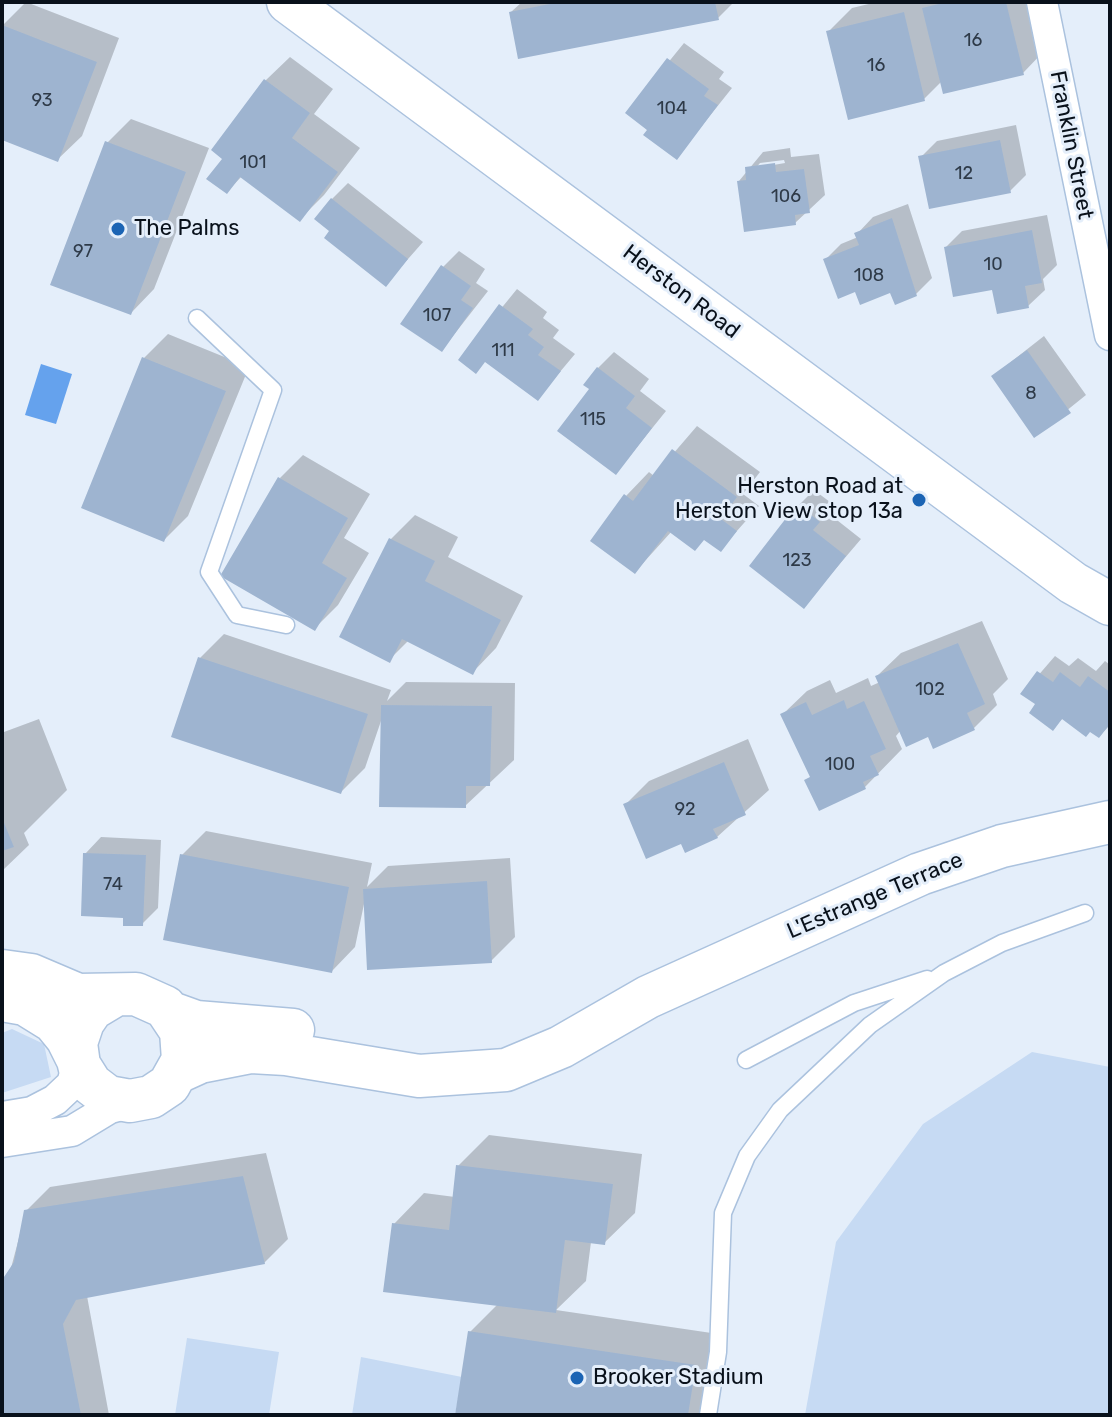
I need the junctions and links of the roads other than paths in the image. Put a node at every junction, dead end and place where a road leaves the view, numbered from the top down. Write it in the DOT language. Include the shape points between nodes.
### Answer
graph roads {
  1 [pos="288,2"];
  2 [pos="1042,2"];
  3 [pos="197,318"];
  4 [pos="1110,335"];
  5 [pos="1073,583"];
  6 [pos="1110,604"];
  7 [pos="286,625"];
  8 [pos="1110,625"];
  9 [pos="1110,822"];
  10 [pos="1085,913"];
  11 [pos="2,971"];
  12 [pos="944,973"];
  13 [pos="112,997"];
  14 [pos="2,1000"];
  15 [pos="171,1013"];
  16 [pos="556,1037"];
  17 [pos="78,1060"];
  18 [pos="746,1060"];
  19 [pos="178,1072"];
  20 [pos="137,1101"];
  21 [pos="2,1117"];
  22 [pos="2,1142"];
  23 [pos="708,1415"];
  1 -- 5 [label="street, Herston Road"];
  2 -- 4 [label="street, Franklin Street"];
  3 -- 7 [label="lane" via="273,390 209,572 237,615"];
  5 -- 6 [label="street, Herston Road"];
  5 -- 8 [label="street, Herston Road"];
  9 -- 16 [label="street, L'Estrange Terrace" via="991,848 920,874"];
  10 -- 12 [label="lane" via="1002,943"];
  11 -- 13 [label="street, L'Estrange Terrace" via="31,975 78,995"];
  12 -- 18 [label="lane" via="854,1003"];
  12 -- 23 [label="lane" via="823,1066 780,1110 747,1156 723,1213 718,1352"];
  13 -- 15 [label="street, L'Estrange Terrace" via="144,995"];
  13 -- 17 [label="street" via="83,1022 77,1036"];
  14 -- 17 [label="street" via="25,1004 54,1022"];
  15 -- 16 [label="street, L'Estrange Terrace" via="196,1022 263,1025 438,1052"];
  15 -- 19 [label="street" via="184,1045"];
  16 -- 19 [label="street, L'Estrange Terrace" via="517,1067 478,1075 404,1075 272,1052 224,1056"];
  17 -- 20 [label="street" via="102,1094"];
  17 -- 21 [label="street" via="72,1084 55,1100 32,1112"];
  19 -- 20 [label="street, L'Estrange Terrace" via="163,1090"];
  20 -- 22 [label="street, L'Estrange Terrace" via="110,1108 72,1131"];
}
